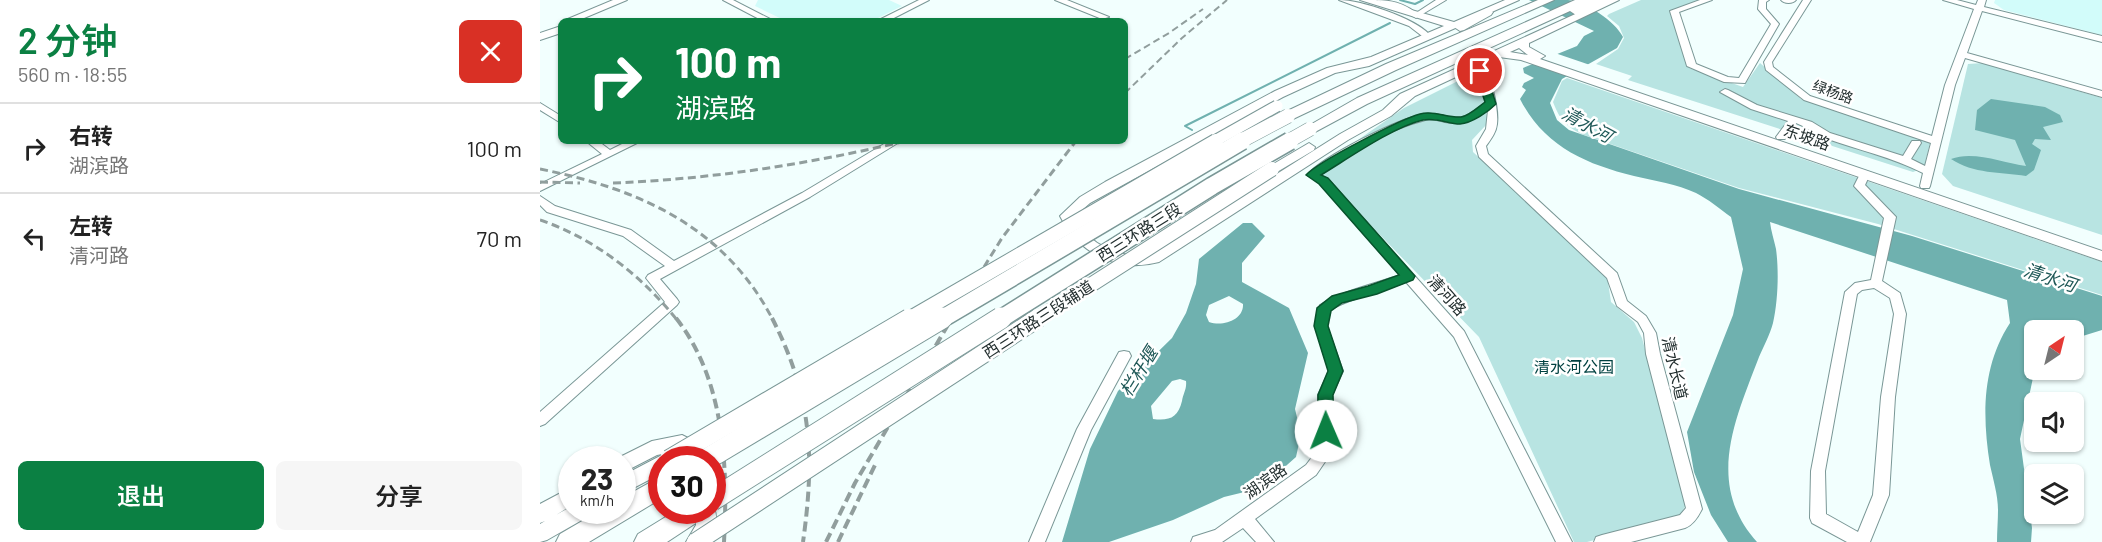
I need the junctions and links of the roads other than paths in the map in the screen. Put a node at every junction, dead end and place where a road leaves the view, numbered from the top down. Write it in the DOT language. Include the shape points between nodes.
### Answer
graph roads {
  1 [pos="622,0"];
  2 [pos="636,0"];
  3 [pos="719,0"];
  4 [pos="748,0"];
  5 [pos="925,0"];
  6 [pos="1059,0"];
  7 [pos="1343,0"];
  8 [pos="1355,0"];
  9 [pos="1365,0"];
  10 [pos="1380,0"];
  11 [pos="1443,0"];
  12 [pos="1514,0"];
  13 [pos="1605,0"];
  14 [pos="1614,0"];
  15 [pos="1708,0"];
  16 [pos="1765,0"];
  17 [pos="1785,0"];
  18 [pos="1792,0"];
  19 [pos="1807,0"];
  20 [pos="1947,0"];
  21 [pos="1542,3"];
  22 [pos="732,4"];
  23 [pos="1587,4"];
  24 [pos="1981,4"];
  25 [pos="1487,12"];
  26 [pos="1415,16"];
  27 [pos="576,18"];
  28 [pos="590,18"];
  29 [pos="756,18"];
  30 [pos="763,18"];
  31 [pos="887,18"];
  32 [pos="1100,18"];
  33 [pos="558,25"];
  34 [pos="1454,25"];
  35 [pos="558,30"];
  36 [pos="540,32"];
  37 [pos="1425,35"];
  38 [pos="1521,36"];
  39 [pos="540,38"];
  40 [pos="2102,39"];
  41 [pos="1499,54"];
  42 [pos="1962,54"];
  43 [pos="1531,56"];
  44 [pos="1374,60"];
  45 [pos="1477,63"];
  46 [pos="1391,67"];
  47 [pos="1592,76"];
  48 [pos="1725,92"];
  49 [pos="1412,93"];
  50 [pos="2102,94"];
  51 [pos="1490,104"];
  52 [pos="540,106"];
  53 [pos="1283,111"];
  54 [pos="558,118"];
  55 [pos="1794,119"];
  56 [pos="1781,137"];
  57 [pos="1936,141"];
  58 [pos="1916,143"];
  59 [pos="595,144"];
  60 [pos="630,144"];
  61 [pos="891,144"];
  62 [pos="609,154"];
  63 [pos="1905,160"];
  64 [pos="1929,172"];
  65 [pos="1865,174"];
  66 [pos="1925,186"];
  67 [pos="540,188"];
  68 [pos="540,199"];
  69 [pos="2102,246"];
  70 [pos="2102,256"];
  71 [pos="673,266"];
  72 [pos="1408,276"];
  73 [pos="1876,283"];
  74 [pos="1124,356"];
  75 [pos="540,420"];
  76 [pos="658,446"];
  77 [pos="685,446"];
  78 [pos="691,446"];
  79 [pos="726,448"];
  80 [pos="726,491"];
  81 [pos="558,503"];
  82 [pos="540,514"];
  83 [pos="1244,517"];
  84 [pos="558,524"];
  85 [pos="598,524"];
  86 [pos="675,524"];
  87 [pos="706,524"];
  88 [pos="540,534"];
  89 [pos="568,542"];
  90 [pos="646,542"];
  91 [pos="696,542"];
  92 [pos="1037,542"];
  93 [pos="1199,542"];
  94 [pos="1266,542"];
  95 [pos="1564,542"];
  96 [pos="1602,542"];
  1 -- 27 [label="main road"];
  2 -- 28 [label="main road"];
  3 -- 22 [label="street"];
  4 -- 22 [label="street"];
  5 -- 31 [label="street"];
  6 -- 32 [label="street"];
  7 -- 37 [label="street" via="1412,24"];
  8 -- 37 [label="main road" via="1410,18 1425,28"];
  9 -- 26 [label="main road"];
  10 -- 26 [label="street" via="1405,8"];
  11 -- 26 [label="street"];
  12 -- 25 [label="main road"];
  13 -- 23 [label="highway, 西三环路三段"];
  14 -- 23 [label="main road"];
  15 -- 16 [label="street" via="1674,11 1692,66 1728,80 1742,81 1775,24 1762,9"];
  17 -- 18 [label="street"];
  19 -- 57 [label="street, 绿杨路" via="1768,62 1769,68 1807,98"];
  20 -- 24 [label="street"];
  21 -- 46 [label="highway, 西三环路三段"];
  22 -- 29 [label="street"];
  22 -- 30 [label="street"];
  23 -- 38 [label="highway, 西三环路三段"];
  24 -- 40 [label="street"];
  24 -- 42 [label="street"];
  25 -- 34 [label="main road"];
  25 -- 46 [label="highway"];
  26 -- 34 [label="main road"];
  33 -- 36 [label="main road"];
  34 -- 37 [label="main road"];
  35 -- 39 [label="main road"];
  37 -- 44 [label="main road"];
  38 -- 41 [label="main road, 西三环路三段辅道"];
  38 -- 43 [label="main road" via="1524,49"];
  38 -- 80 [label="highway, 西三环路三段, bridge" via="1362,101 1310,129 1212,186"];
  41 -- 43 [label="main road, 东坡路"];
  41 -- 45 [label="main road, 西三环路三段辅道"];
  42 -- 50 [label="street"];
  42 -- 57 [label="street"];
  43 -- 47 [label="main road, 东坡路"];
  44 -- 49 [label="main road" via="1330,70 1299,84 1110,186 1067,216 1072,228 1111,257 1131,262 1154,258 1387,113"];
  44 -- 53 [label="main road"];
  45 -- 49 [label="main road, 西三环路三段辅道"];
  45 -- 51 [label="street, 清水长道"];
  46 -- 53 [label="highway, 西三环路三段"];
  47 -- 56 [label="main road, 东坡路"];
  47 -- 65 [label="main road, 东坡路"];
  48 -- 55 [label="street" via="1754,107"];
  49 -- 91 [label="main road, 西三环路三段辅道, bridge" via="1342,128 1160,239"];
  51 -- 72 [label="street, 清河路" via="1469,118 1423,117 1399,126 1312,175 1324,181"];
  51 -- 96 [label="street, 清水长道" via="1491,129 1481,146 1483,155 1613,276 1621,303 1642,319 1650,333 1694,509 1685,521"];
  52 -- 54 [label="street"];
  53 -- 78 [label="main road, bridge" via="1091,212"];
  53 -- 79 [label="highway, 西三环路三段, bridge"];
  55 -- 56 [label="street"];
  55 -- 63 [label="street" via="1826,135"];
  56 -- 66 [label="main road, 东坡路"];
  57 -- 64 [label="street"];
  58 -- 63 [label="street"];
  59 -- 62 [label="street"];
  60 -- 62 [label="street"];
  61 -- 71 [label="street"];
  62 -- 67 [label="street"];
  63 -- 64 [label="street"];
  64 -- 66 [label="street"];
  65 -- 70 [label="main road, 东坡路"];
  65 -- 73 [label="street" via="1859,186 1890,217"];
  66 -- 69 [label="main road, 东坡路"];
  68 -- 71 [label="street" via="551,209 627,232"];
  71 -- 75 [label="street" via="652,278 673,302"];
  72 -- 83 [label="street, 湖滨路" via="1324,308 1321,326 1335,371 1325,395 1326,449 1311,471"];
  72 -- 95 [label="street, 清河路" via="1459,334"];
  73 -- 73 [label="street" via="1896,296 1899,314 1881,495 1862,542 1818,518 1818,471 1851,292"];
  74 -- 92 [label="street" via="1084,429"];
  76 -- 77 [label="main road" via="668,442"];
  81 -- 82 [label="main road"];
  83 -- 93 [label="street, 湖滨路" via="1219,536"];
  83 -- 94 [label="street"];
  84 -- 88 [label="main road"];
  85 -- 89 [label="highway"];
  86 -- 90 [label="highway"];
  87 -- 91 [label="main road"];
}
